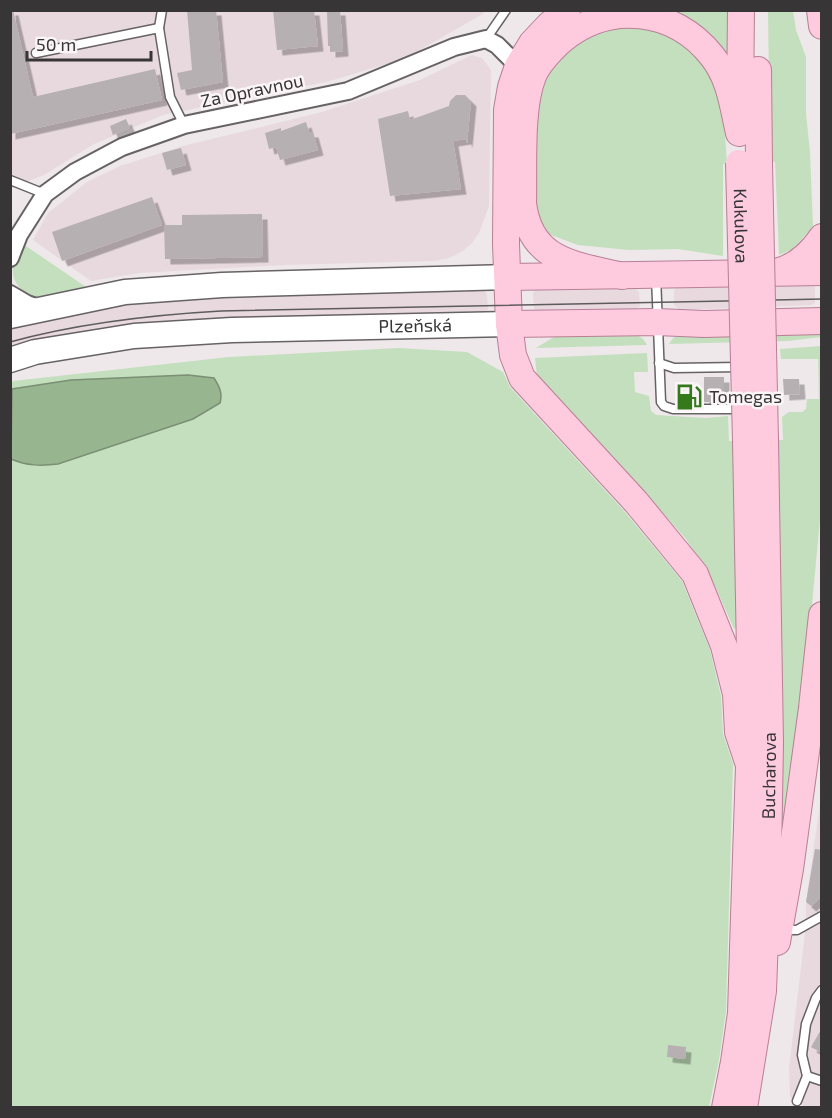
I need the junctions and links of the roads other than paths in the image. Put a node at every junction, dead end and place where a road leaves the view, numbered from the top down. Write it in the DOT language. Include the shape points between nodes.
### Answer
graph roads {
  1 [pos="162,10"];
  2 [pos="506,10"];
  3 [pos="567,10"];
  4 [pos="741,10"];
  5 [pos="757,10"];
  6 [pos="820,10"];
  7 [pos="822,26"];
  8 [pos="159,28"];
  9 [pos="486,39"];
  10 [pos="36,53"];
  11 [pos="526,71"];
  12 [pos="184,125"];
  13 [pos="739,133"];
  14 [pos="749,163"];
  15 [pos="10,180"];
  16 [pos="45,194"];
  17 [pos="822,237"];
  18 [pos="10,258"];
  19 [pos="822,272"];
  20 [pos="767,274"];
  21 [pos="622,276"];
  22 [pos="656,276"];
  23 [pos="509,277"];
  24 [pos="10,294"];
  25 [pos="41,310"];
  26 [pos="10,316"];
  27 [pos="822,321"];
  28 [pos="657,322"];
  29 [pos="509,324"];
  30 [pos="10,360"];
  31 [pos="659,363"];
  32 [pos="756,441"];
  33 [pos="822,615"];
  34 [pos="748,762"];
  35 [pos="822,916"];
  36 [pos="781,930"];
  37 [pos="822,990"];
  38 [pos="763,991"];
  39 [pos="807,1076"];
  40 [pos="822,1081"];
  41 [pos="797,1101"];
  42 [pos="735,1105"];
  1 -- 8 [label="lane"];
  2 -- 9 [label="lane"];
  3 -- 11 [label="main road" via="532,43"];
  4 -- 13 [label="main road, Kukulova"];
  5 -- 14 [label="main road, Kukulova"];
  6 -- 7 [label="main road"];
  8 -- 10 [label="lane"];
  8 -- 12 [label="lane" via="170,97"];
  9 -- 11 [label="street"];
  9 -- 12 [label="street, Za Opravnou" via="453,47 348,92"];
  11 -- 13 [label="main road" via="585,23 626,15 662,19 682,29 712,56 726,80"];
  11 -- 21 [label="main road" via="523,203 529,229 537,242 556,257"];
  11 -- 23 [label="main road" via="511,87 507,110"];
  12 -- 16 [label="street, Za Opravnou" via="122,147 75,172"];
  13 -- 14 [label="main road, Kukulova"];
  14 -- 32 [label="main road, Kukulova, bridge"];
  15 -- 16 [label="lane"];
  16 -- 18 [label="street, Za Opravnou" via="19,235"];
  17 -- 20 [label="main road" via="793,266"];
  19 -- 20 [label="main road"];
  20 -- 22 [label="main road"];
  21 -- 22 [label="main road"];
  21 -- 23 [label="main road"];
  22 -- 28 [label="lane"];
  23 -- 25 [label="main road" via="222,285 125,292"];
  23 -- 29 [label="main road"];
  24 -- 25 [label="street"];
  25 -- 26 [label="main road"];
  27 -- 28 [label="main road, Plzeňská"];
  28 -- 29 [label="main road, Plzeňská"];
  28 -- 31 [label="lane"];
  29 -- 30 [label="main road, Plzeňská" via="232,330 145,336 35,352"];
  29 -- 34 [label="main road" via="513,355 522,378 636,502 695,574 724,646 736,694 738,732"];
  31 -- 31 [label="lane" via="664,406 755,409 755,367 674,368"];
  32 -- 34 [label="main road, Bucharova"];
  32 -- 38 [label="main road, Bucharova" via="770,743"];
  33 -- 36 [label="main road"];
  34 -- 42 [label="main road, Bucharova"];
  35 -- 36 [label="lane" via="797,930"];
  36 -- 38 [label="main road"];
  37 -- 39 [label="lane" via="806,1024 802,1054"];
  38 -- 42 [label="main road, Bucharova"];
  39 -- 40 [label="lane"];
  39 -- 41 [label="lane"];
}
